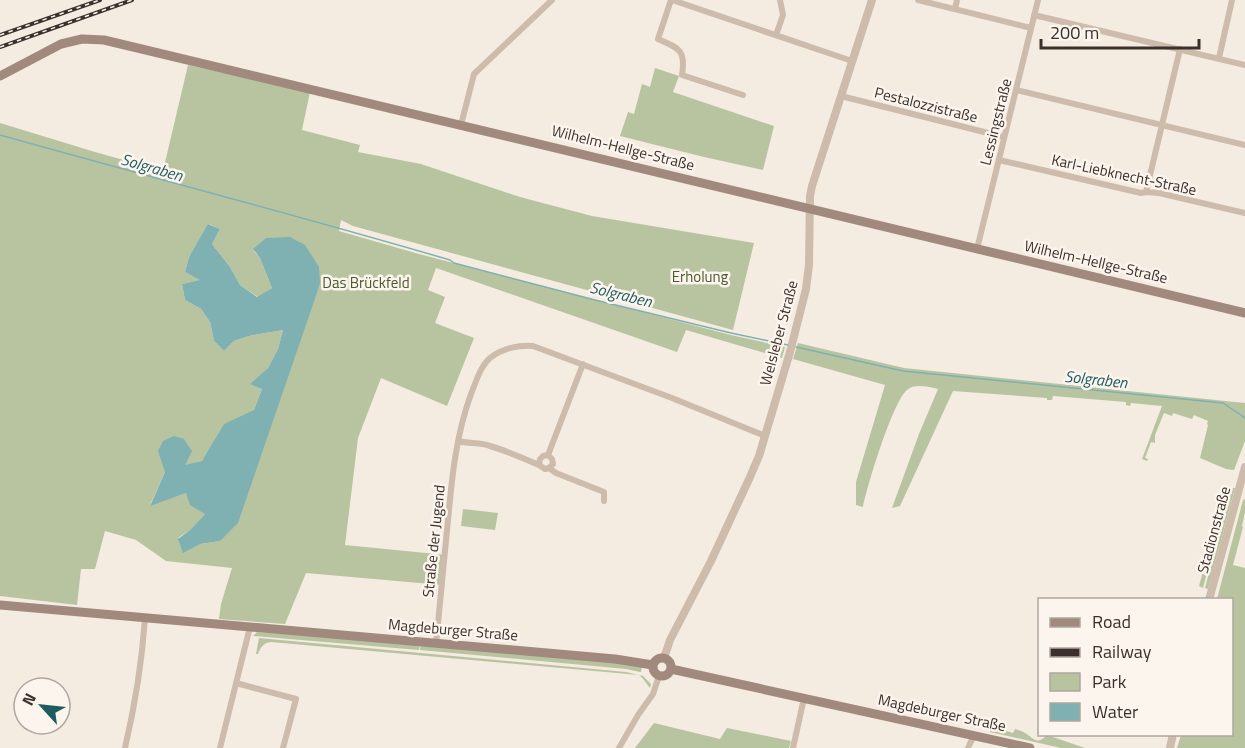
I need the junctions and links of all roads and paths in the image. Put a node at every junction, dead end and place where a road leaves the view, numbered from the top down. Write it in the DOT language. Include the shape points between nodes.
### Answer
graph roads {
  1 [pos="552,0"];
  2 [pos="672,0"];
  3 [pos="780,0"];
  4 [pos="872,0"];
  5 [pos="918,0"];
  6 [pos="957,0"];
  7 [pos="1038,0"];
  8 [pos="1232,0"];
  9 [pos="955,9"];
  10 [pos="1034,15"];
  11 [pos="1031,28"];
  12 [pos="777,35"];
  13 [pos="1179,49"];
  14 [pos="1219,58"];
  15 [pos="852,61"];
  16 [pos="1245,65"];
  17 [pos="0,76"];
  18 [pos="1016,90"];
  19 [pos="743,95"];
  20 [pos="841,96"];
  21 [pos="461,125"];
  22 [pos="1161,125"];
  23 [pos="1004,137"];
  24 [pos="1245,145"];
  25 [pos="999,160"];
  26 [pos="1146,192"];
  27 [pos="809,209"];
  28 [pos="1245,213"];
  29 [pos="977,249"];
  30 [pos="1245,313"];
  31 [pos="583,364"];
  32 [pos="765,436"];
  33 [pos="458,441"];
  34 [pos="548,455"];
  35 [pos="540,465"];
  36 [pos="1245,467"];
  37 [pos="549,468"];
  38 [pos="604,501"];
  39 [pos="1210,598"];
  40 [pos="0,605"];
  41 [pos="146,618"];
  42 [pos="250,627"];
  43 [pos="436,644"];
  44 [pos="664,658"];
  45 [pos="653,665"];
  46 [pos="671,669"];
  47 [pos="659,676"];
  48 [pos="236,683"];
  49 [pos="804,698"];
  50 [pos="974,735"];
  51 [pos="124,748"];
  52 [pos="220,748"];
  53 [pos="283,748"];
  54 [pos="619,748"];
  55 [pos="793,748"];
  56 [pos="968,748"];
  57 [pos="1030,748"];
  1 -- 21 [label="street" via="474,74"];
  2 -- 12 [label="street"];
  2 -- 19 [label="street" via="658,39 682,53 682,75"];
  3 -- 12 [label="street" via="783,15"];
  4 -- 15 [label="street, Welsleber Straße"];
  5 -- 9 [label="street"];
  6 -- 9 [label="street"];
  7 -- 10 [label="street, Lessingstraße"];
  8 -- 14 [label="street"];
  9 -- 11 [label="street"];
  10 -- 11 [label="street, Lessingstraße"];
  10 -- 13 [label="street"];
  11 -- 18 [label="street, Lessingstraße"];
  12 -- 15 [label="street"];
  13 -- 14 [label="street"];
  13 -- 22 [label="street"];
  14 -- 16 [label="street"];
  15 -- 20 [label="street, Welsleber Straße"];
  17 -- 21 [label="main road, Wilhelm-Hellge-Straße" via="61,44 92,39"];
  18 -- 22 [label="street"];
  18 -- 23 [label="street, Lessingstraße"];
  20 -- 23 [label="street, Pestalozzistraße"];
  20 -- 27 [label="street, Welsleber Straße" via="812,186"];
  21 -- 27 [label="main road, Wilhelm-Hellge-Straße"];
  22 -- 24 [label="street"];
  22 -- 26 [label="street"];
  23 -- 25 [label="street, Lessingstraße"];
  25 -- 26 [label="street, Karl-Liebknecht-Straße"];
  25 -- 29 [label="street, Lessingstraße"];
  26 -- 28 [label="street, Karl-Liebknecht-Straße"];
  27 -- 29 [label="main road, Wilhelm-Hellge-Straße"];
  27 -- 32 [label="street, Welsleber Straße" via="807,281"];
  29 -- 30 [label="main road, Wilhelm-Hellge-Straße"];
  31 -- 32 [label="street, Straße der Jugend"];
  31 -- 33 [label="street, Straße der Jugend" via="534,346 498,352 481,370"];
  31 -- 34 [label="street"];
  32 -- 44 [label="street, Welsleber Straße" via="750,477"];
  33 -- 35 [label="street" via="490,446"];
  33 -- 43 [label="street, Straße der Jugend"];
  34 -- 35 [label="street" via="541,457"];
  34 -- 37 [label="street" via="553,461"];
  35 -- 37 [label="street"];
  36 -- 39 [label="street, Stadionstraße"];
  37 -- 38 [label="street" via="604,492"];
  40 -- 41 [label="main road, Magdeburger Straße"];
  41 -- 42 [label="main road, Magdeburger Straße"];
  41 -- 51 [label="street" via="143,654"];
  42 -- 43 [label="main road, Magdeburger Straße"];
  42 -- 48 [label="street"];
  43 -- 45 [label="main road, Magdeburger Straße"];
  44 -- 45 [label="main road" via="656,659"];
  44 -- 46 [label="main road"];
  45 -- 47 [label="main road"];
  46 -- 47 [label="main road" via="666,676"];
  46 -- 49 [label="main road, Magdeburger Straße"];
  47 -- 54 [label="street" via="653,694"];
  48 -- 52 [label="street"];
  48 -- 53 [label="street" via="296,699"];
  49 -- 50 [label="main road, Magdeburger Straße"];
  49 -- 55 [label="street"];
  50 -- 56 [label="street"];
  50 -- 57 [label="main road, Magdeburger Straße"];
}
